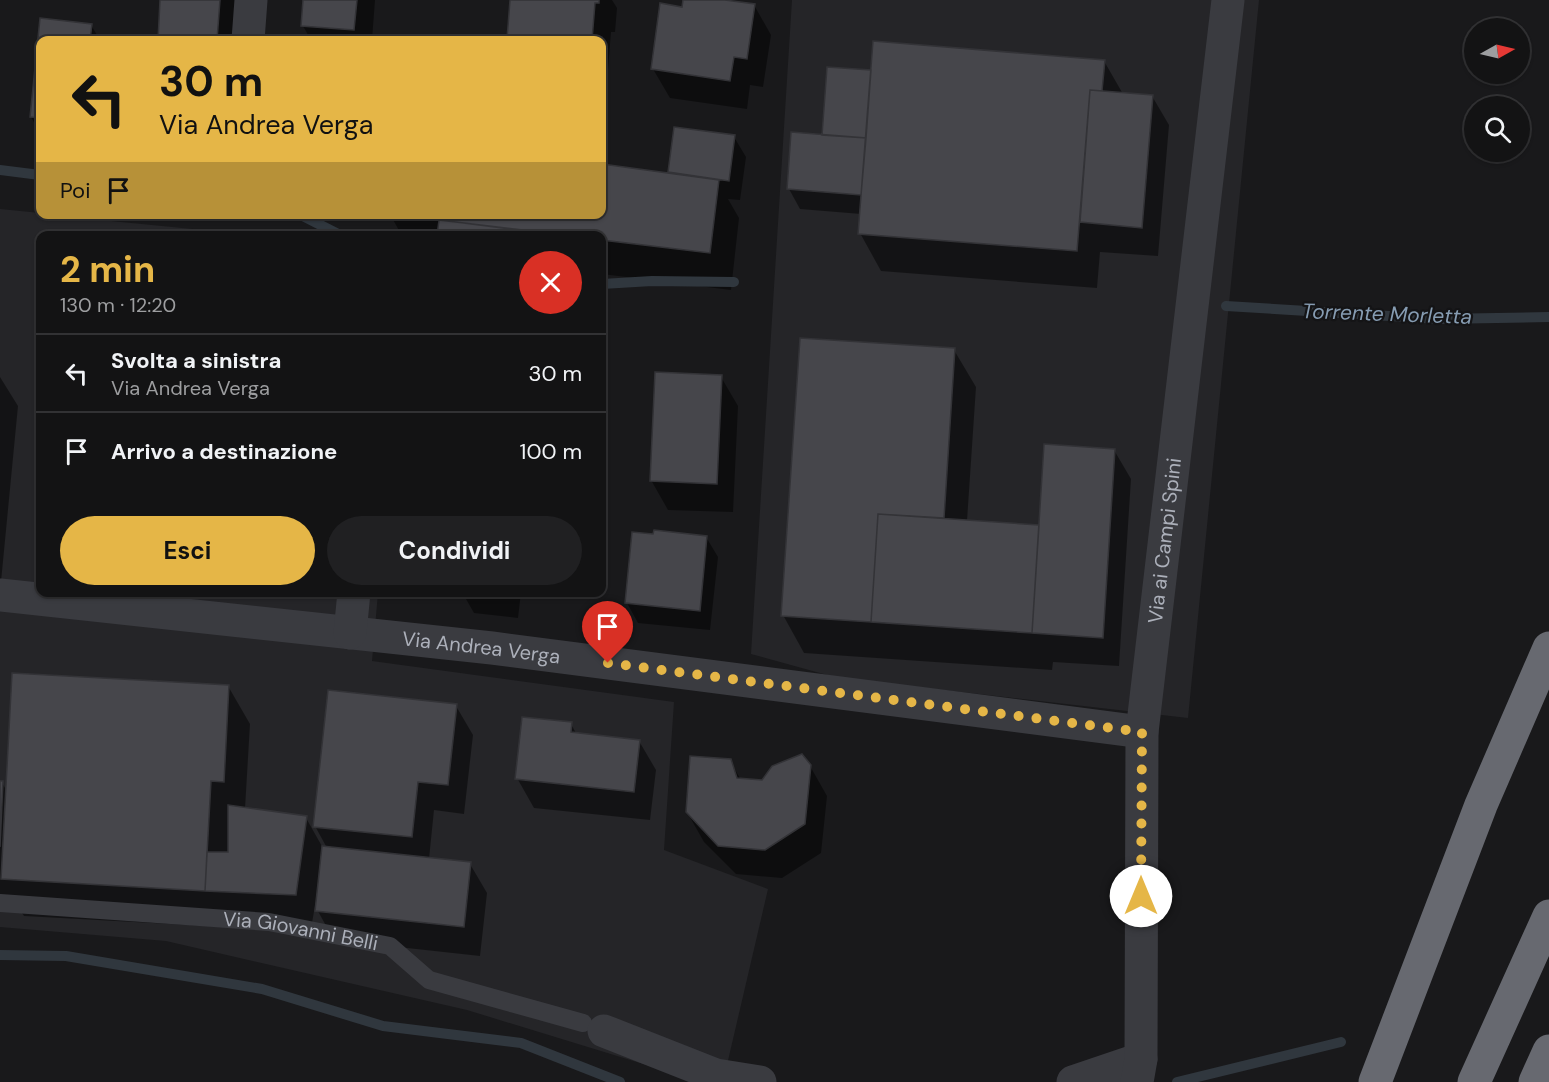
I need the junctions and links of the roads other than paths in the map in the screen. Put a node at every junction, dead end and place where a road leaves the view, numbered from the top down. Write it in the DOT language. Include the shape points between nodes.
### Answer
graph roads {
  1 [pos="251,0"];
  2 [pos="1228,0"];
  3 [pos="248,36"];
  4 [pos="0,595"];
  5 [pos="354,597"];
  6 [pos="350,633"];
  7 [pos="1549,648"];
  8 [pos="1142,732"];
  9 [pos="0,903"];
  10 [pos="1549,916"];
  11 [pos="594,1027"];
  12 [pos="1549,1051"];
  13 [pos="1139,1071"];
  14 [pos="760,1082"];
  15 [pos="1073,1082"];
  16 [pos="1375,1082"];
  17 [pos="1474,1082"];
  18 [pos="1535,1082"];
  1 -- 3 [label="street"];
  2 -- 8 [label="street, Via ai Campi Spini"];
  4 -- 6 [label="street, Via Andrea Verga"];
  5 -- 6 [label="street"];
  6 -- 8 [label="street, Via Andrea Verga"];
  7 -- 16 [label="highway" via="1481,805"];
  8 -- 13 [label="street, Via ai Campi Spini"];
  9 -- 11 [label="lane, Via Giovanni Belli" via="269,922 390,946 429,980"];
  10 -- 17 [label="highway"];
  11 -- 14 [label="street, Via Giovanni Belli" via="717,1075"];
  12 -- 18 [label="highway"];
  13 -- 15 [label="street"];
}
